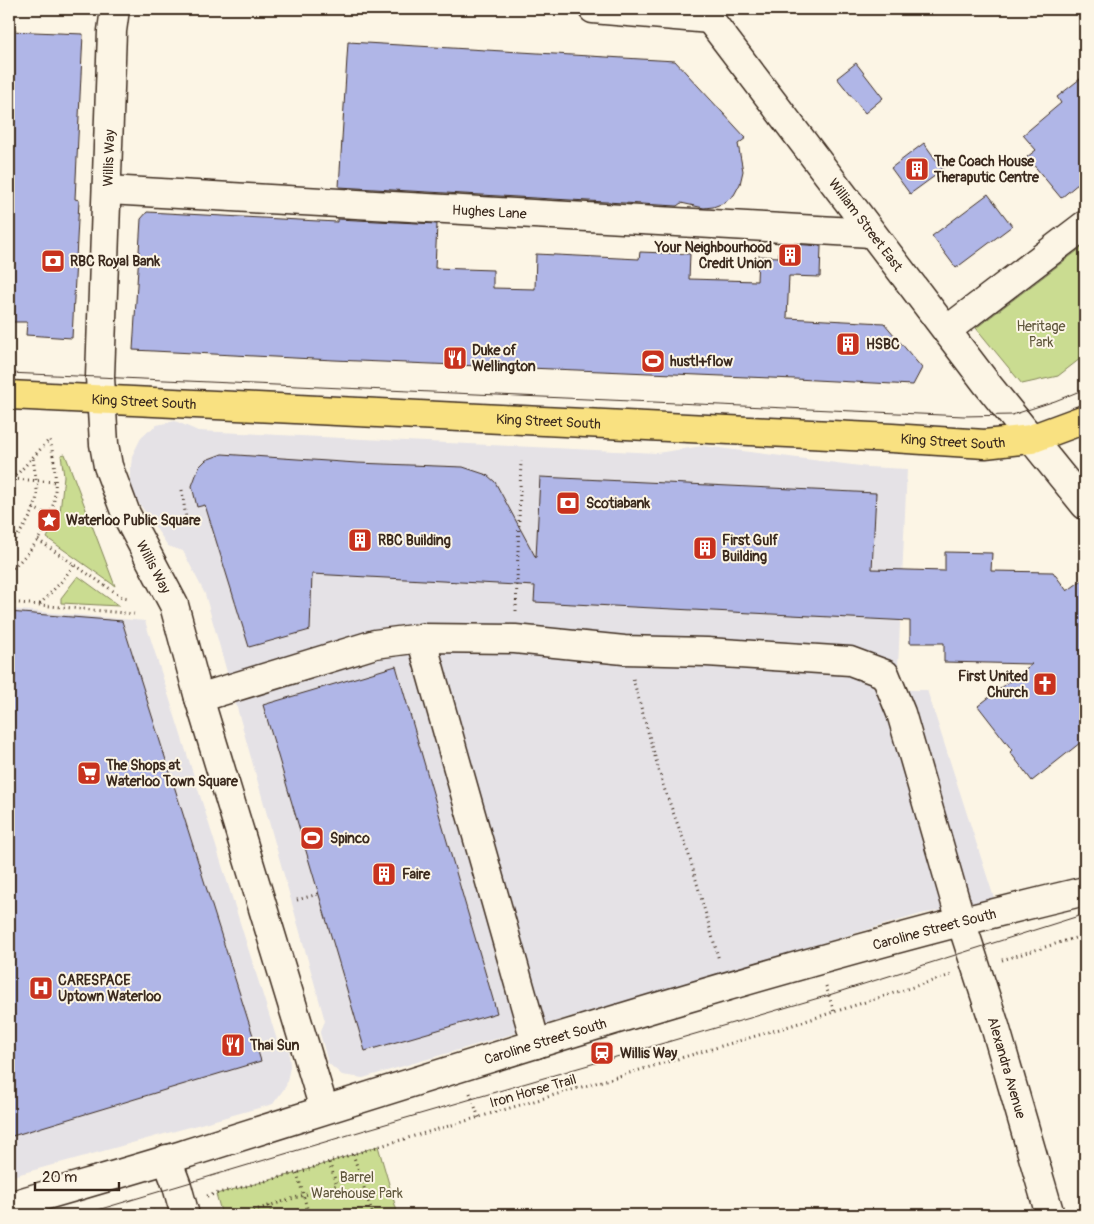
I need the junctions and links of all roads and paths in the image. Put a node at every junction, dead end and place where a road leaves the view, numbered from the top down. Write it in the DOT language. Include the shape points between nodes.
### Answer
graph roads {
  1 [pos="115,9"];
  2 [pos="593,9"];
  3 [pos="706,14"];
  4 [pos="108,190"];
  5 [pos="1085,225"];
  6 [pos="871,233"];
  7 [pos="947,330"];
  8 [pos="9,396"];
  9 [pos="101,400"];
  10 [pos="1085,419"];
  11 [pos="1031,439"];
  12 [pos="33,457"];
  13 [pos="521,461"];
  14 [pos="13,479"];
  15 [pos="36,482"];
  16 [pos="56,482"];
  17 [pos="9,484"];
  18 [pos="182,490"];
  19 [pos="1085,504"];
  20 [pos="33,508"];
  21 [pos="51,516"];
  22 [pos="186,519"];
  23 [pos="38,540"];
  24 [pos="9,547"];
  25 [pos="74,564"];
  26 [pos="9,565"];
  27 [pos="10,570"];
  28 [pos="129,598"];
  29 [pos="9,602"];
  30 [pos="39,605"];
  31 [pos="134,614"];
  32 [pos="421,638"];
  33 [pos="515,639"];
  34 [pos="624,650"];
  35 [pos="199,698"];
  36 [pos="1085,891"];
  37 [pos="318,894"];
  38 [pos="297,900"];
  39 [pos="961,921"];
  40 [pos="1085,935"];
  41 [pos="1000,961"];
  42 [pos="720,965"];
  43 [pos="953,975"];
  44 [pos="824,982"];
  45 [pos="834,1012"];
  46 [pos="536,1044"];
  47 [pos="469,1089"];
  48 [pos="324,1110"];
  49 [pos="479,1118"];
  50 [pos="353,1154"];
  51 [pos="167,1159"];
  52 [pos="330,1162"];
  53 [pos="297,1173"];
  54 [pos="303,1195"];
  55 [pos="204,1196"];
  56 [pos="9,1206"];
  57 [pos="269,1206"];
  58 [pos="152,1212"];
  59 [pos="144,1215"];
  60 [pos="185,1215"];
  61 [pos="243,1215"];
  62 [pos="272,1215"];
  63 [pos="309,1215"];
  64 [pos="372,1215"];
  65 [pos="1050,1215"];
  1 -- 4 [label="street, Willis Way"];
  2 -- 3 [label="street"];
  3 -- 6 [label="street, William Street East"];
  4 -- 6 [label="street, Hughes Lane"];
  4 -- 9 [label="street, Willis Way"];
  5 -- 7 [label="street"];
  6 -- 7 [label="street, William Street East"];
  7 -- 11 [label="street, William Street East"];
  8 -- 9 [label="main road, King Street South"];
  9 -- 11 [label="main road, King Street South" via="985,444"];
  9 -- 35 [label="street, Willis Way" via="108,466 126,514 174,605"];
  10 -- 11 [label="main road, King Street South"];
  11 -- 19 [label="street, William Street East"];
  12 -- 14 [label="path"];
  12 -- 15 [label="path"];
  12 -- 16 [label="path" via="50,440"];
  13 -- 33 [label="path"];
  14 -- 15 [label="path"];
  14 -- 17 [label="path"];
  15 -- 16 [label="path"];
  15 -- 20 [label="path"];
  16 -- 21 [label="path"];
  18 -- 22 [label="path"];
  20 -- 21 [label="path"];
  20 -- 24 [label="path" via="30,519"];
  21 -- 23 [label="path"];
  23 -- 25 [label="path"];
  23 -- 27 [label="path"];
  25 -- 28 [label="path" via="122,597"];
  25 -- 30 [label="path"];
  26 -- 27 [label="path"];
  29 -- 30 [label="path"];
  30 -- 31 [label="path"];
  32 -- 33 [label="street"];
  32 -- 35 [label="street" via="375,644"];
  32 -- 46 [label="street"];
  33 -- 34 [label="street"];
  34 -- 39 [label="street, Alexandra Avenue" via="850,661 885,674 900,714"];
  34 -- 42 [label="path" via="664,788 691,861"];
  35 -- 48 [label="street, Willis Way"];
  36 -- 39 [label="street, Caroline Street South"];
  37 -- 38 [label="path"];
  39 -- 46 [label="street, Caroline Street South" via="817,960"];
  39 -- 65 [label="street, Alexandra Avenue"];
  40 -- 41 [label="path"];
  43 -- 45 [label="path, Iron Horse Trail"];
  44 -- 45 [label="path"];
  45 -- 49 [label="path, Iron Horse Trail"];
  46 -- 48 [label="street, Caroline Street South"];
  47 -- 49 [label="path"];
  48 -- 51 [label="street, Caroline Street South"];
  49 -- 50 [label="path, Iron Horse Trail"];
  50 -- 52 [label="path, Iron Horse Trail"];
  50 -- 64 [label="path"];
  51 -- 56 [label="street, Caroline Street South"];
  51 -- 60 [label="street"];
  52 -- 53 [label="path, Iron Horse Trail"];
  52 -- 54 [label="path" via="336,1185"];
  53 -- 54 [label="path"];
  53 -- 55 [label="path, Iron Horse Trail"];
  54 -- 57 [label="path"];
  54 -- 63 [label="path"];
  57 -- 61 [label="path"];
  57 -- 62 [label="path"];
  58 -- 59 [label="path"];
}
